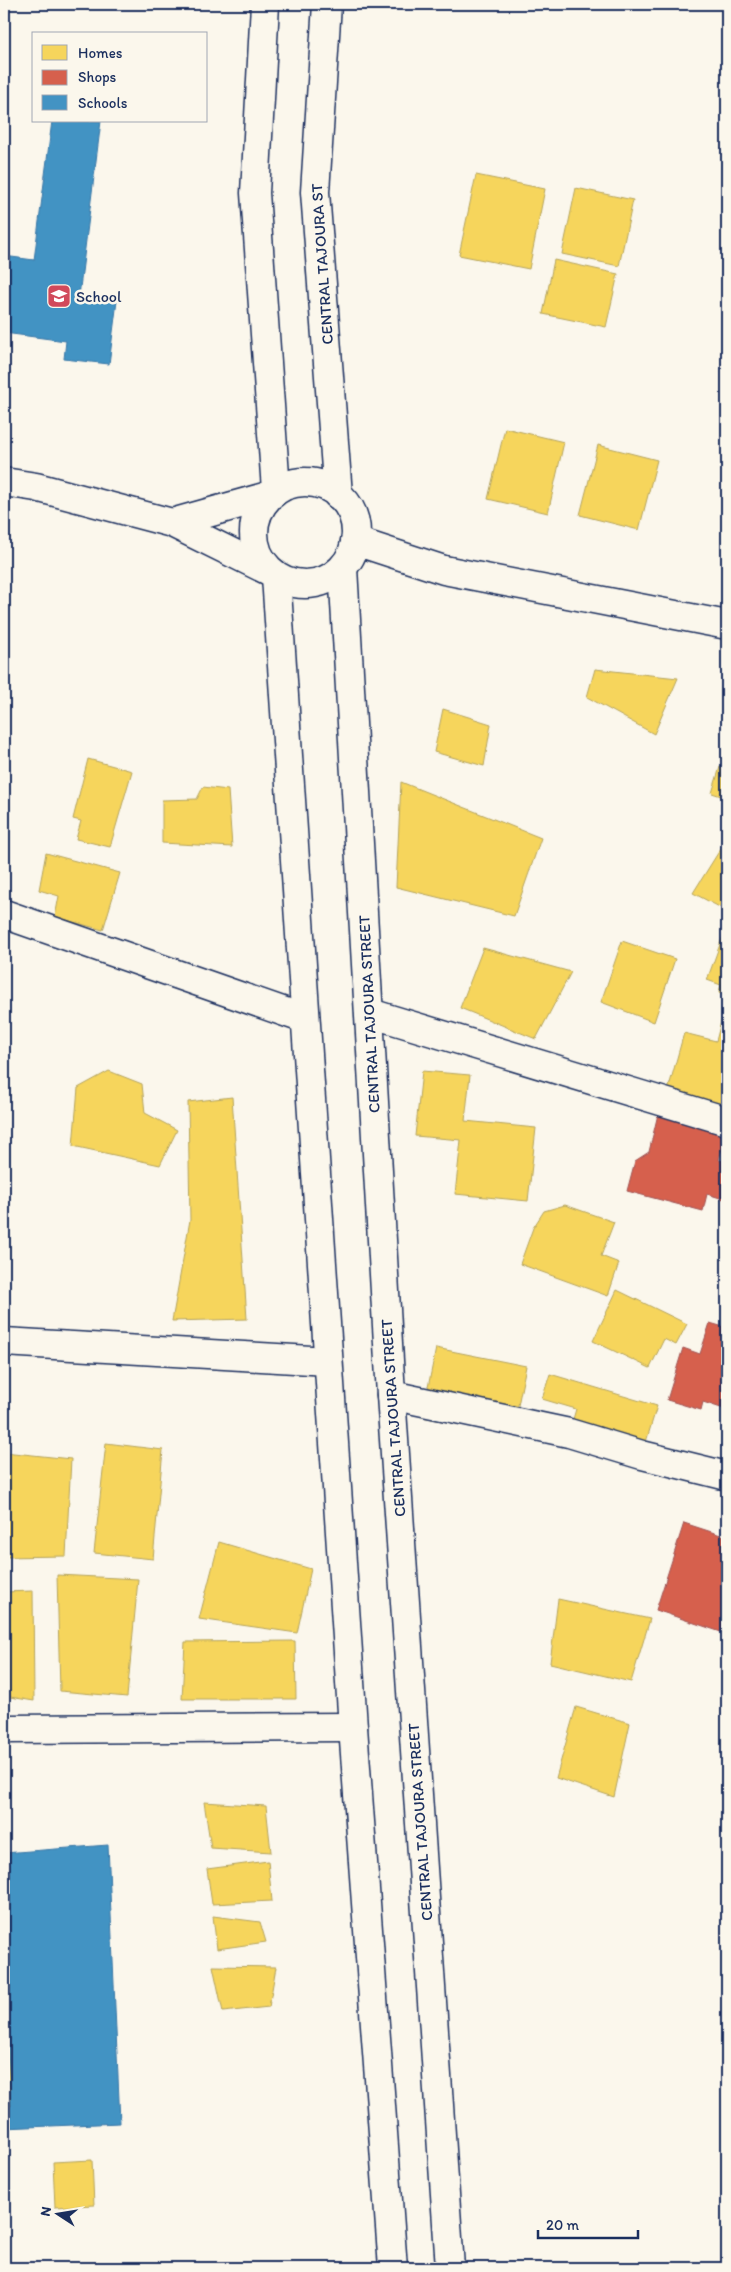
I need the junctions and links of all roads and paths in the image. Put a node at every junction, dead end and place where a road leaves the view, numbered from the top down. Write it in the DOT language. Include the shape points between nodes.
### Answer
graph roads {
  1 [pos="264,4"];
  2 [pos="327,4"];
  3 [pos="4,482"];
  4 [pos="272,493"];
  5 [pos="338,495"];
  6 [pos="172,523"];
  7 [pos="355,541"];
  8 [pos="343,568"];
  9 [pos="273,573"];
  10 [pos="727,625"];
  11 [pos="4,914"];
  12 [pos="370,1012"];
  13 [pos="305,1019"];
  14 [pos="727,1122"];
  15 [pos="4,1342"];
  16 [pos="328,1361"];
  17 [pos="391,1395"];
  18 [pos="727,1476"];
  19 [pos="353,1727"];
  20 [pos="4,1729"];
  21 [pos="393,2268"];
  22 [pos="450,2268"];
  1 -- 4 [label="main road" via="255,193"];
  2 -- 5 [label="main road, CENTRAL TAJOURA ST" via="315,192"];
  3 -- 6 [label="main road" via="36,487"];
  4 -- 5 [label="main road" via="292,483 308,482 324,486"];
  4 -- 6 [label="main road"];
  4 -- 9 [label="main road" via="257,514 253,534 257,554"];
  5 -- 7 [label="main road" via="352,515"];
  6 -- 9 [label="main road"];
  7 -- 8 [label="main road"];
  7 -- 10 [label="main road" via="444,570"];
  8 -- 9 [label="main road" via="328,579 311,584 293,584"];
  8 -- 12 [label="main road, CENTRAL TAJOURA STREET"];
  9 -- 13 [label="main road"];
  11 -- 13 [label="main road"];
  12 -- 14 [label="main road"];
  12 -- 17 [label="main road, CENTRAL TAJOURA STREET"];
  13 -- 16 [label="main road"];
  15 -- 16 [label="main road"];
  16 -- 19 [label="main road"];
  17 -- 18 [label="main road" via="568,1433"];
  17 -- 22 [label="main road, CENTRAL TAJOURA STREET"];
  19 -- 20 [label="main road"];
  19 -- 21 [label="main road"];
}
